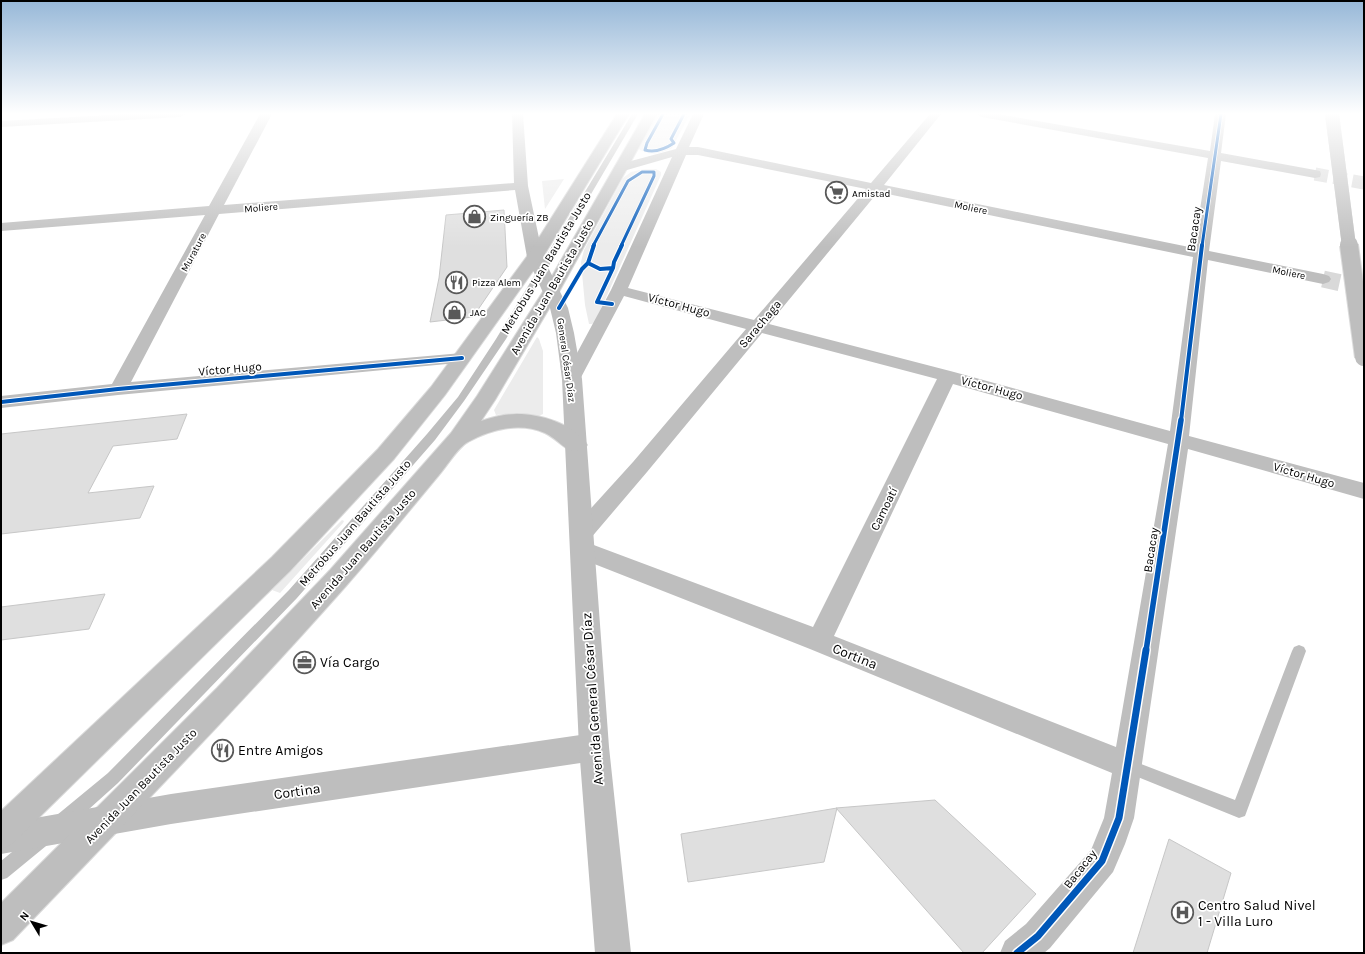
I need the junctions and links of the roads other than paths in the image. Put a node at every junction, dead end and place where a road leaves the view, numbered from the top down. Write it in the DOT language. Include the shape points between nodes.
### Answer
graph roads {
  1 [pos="242,159"];
  2 [pos="520,159"];
  3 [pos="598,159"];
  4 [pos="606,159"];
  5 [pos="625,159"];
  6 [pos="655,159"];
  7 [pos="679,159"];
  8 [pos="735,159"];
  9 [pos="899,159"];
  10 [pos="1215,159"];
  11 [pos="1229,159"];
  12 [pos="1338,159"];
  13 [pos="620,168"];
  14 [pos="1315,174"];
  15 [pos="521,186"];
  16 [pos="875,187"];
  17 [pos="215,210"];
  18 [pos="1,227"];
  19 [pos="1201,254"];
  20 [pos="538,264"];
  21 [pos="1323,279"];
  22 [pos="552,290"];
  23 [pos="619,290"];
  24 [pos="758,326"];
  25 [pos="1364,357"];
  26 [pos="462,358"];
  27 [pos="948,376"];
  28 [pos="572,379"];
  29 [pos="118,390"];
  30 [pos="1,402"];
  31 [pos="458,438"];
  32 [pos="1178,440"];
  33 [pos="576,445"];
  34 [pos="1364,492"];
  35 [pos="582,541"];
  36 [pos="819,641"];
  37 [pos="1299,651"];
  38 [pos="594,747"];
  39 [pos="1127,765"];
  40 [pos="108,820"];
  41 [pos="52,830"];
  42 [pos="1,833"];
  43 [pos="1,839"];
  44 [pos="1,872"];
  45 [pos="1,928"];
  46 [pos="613,953"];
  47 [pos="1016,953"];
  1 -- 17 [label="street, Murature"];
  2 -- 15 [label="street, General César Díaz"];
  3 -- 20 [label="main road"];
  4 -- 20 [label="lane, Metrobus Juan Bautista Justo"];
  5 -- 13 [label="main road, Avenida Juan Bautista Justo"];
  6 -- 13 [label="street, Moliere"];
  7 -- 23 [label="street"];
  8 -- 16 [label="street, Moliere"];
  9 -- 16 [label="street, Sarachaga"];
  10 -- 19 [label="street, Bacacay"];
  11 -- 14 [label="street"];
  12 -- 25 [label="main road, bridge"];
  13 -- 22 [label="main road, Avenida Juan Bautista Justo"];
  15 -- 17 [label="street, Moliere"];
  15 -- 20 [label="street, General César Díaz"];
  16 -- 19 [label="street, Moliere"];
  16 -- 24 [label="street, Sarachaga"];
  17 -- 18 [label="street, Moliere"];
  17 -- 29 [label="street, Murature"];
  19 -- 21 [label="street, Moliere"];
  19 -- 32 [label="street, Bacacay"];
  20 -- 22 [label="main road, General César Díaz"];
  20 -- 26 [label="main road"];
  20 -- 41 [label="lane, Metrobus Juan Bautista Justo" via="466,392 431,437 293,594 113,778"];
  22 -- 28 [label="main road, General César Díaz" via="560,308"];
  22 -- 31 [label="main road, Avenida Juan Bautista Justo" via="485,400"];
  23 -- 24 [label="street, Víctor Hugo"];
  23 -- 28 [label="street"];
  24 -- 27 [label="street, Víctor Hugo"];
  24 -- 35 [label="street, Sarachaga"];
  26 -- 29 [label="street, Víctor Hugo"];
  26 -- 42 [label="main road" via="386,454 281,564"];
  27 -- 32 [label="street, Víctor Hugo"];
  27 -- 36 [label="street, Camoatí"];
  28 -- 33 [label="main road, General César Díaz"];
  29 -- 30 [label="street, Víctor Hugo"];
  31 -- 33 [label="main road" via="501,422 522,421 554,429"];
  31 -- 40 [label="main road, Avenida Juan Bautista Justo" via="340,577"];
  32 -- 34 [label="street, Víctor Hugo"];
  32 -- 39 [label="street, Bacacay"];
  33 -- 35 [label="main road, Avenida General César Díaz"];
  35 -- 36 [label="street, Cortina"];
  35 -- 38 [label="main road, Avenida General César Díaz"];
  36 -- 39 [label="street, Cortina"];
  37 -- 39 [label="lane" via="1239,810"];
  38 -- 40 [label="street, Cortina"];
  38 -- 46 [label="main road, Avenida General César Díaz"];
  39 -- 47 [label="street, Bacacay" via="1118,818 1102,861 1038,936"];
  40 -- 41 [label="street, Cortina"];
  40 -- 45 [label="main road, Avenida Juan Bautista Justo"];
  41 -- 43 [label="street, Cortina"];
  41 -- 44 [label="lane, Metrobus Juan Bautista Justo"];
}
